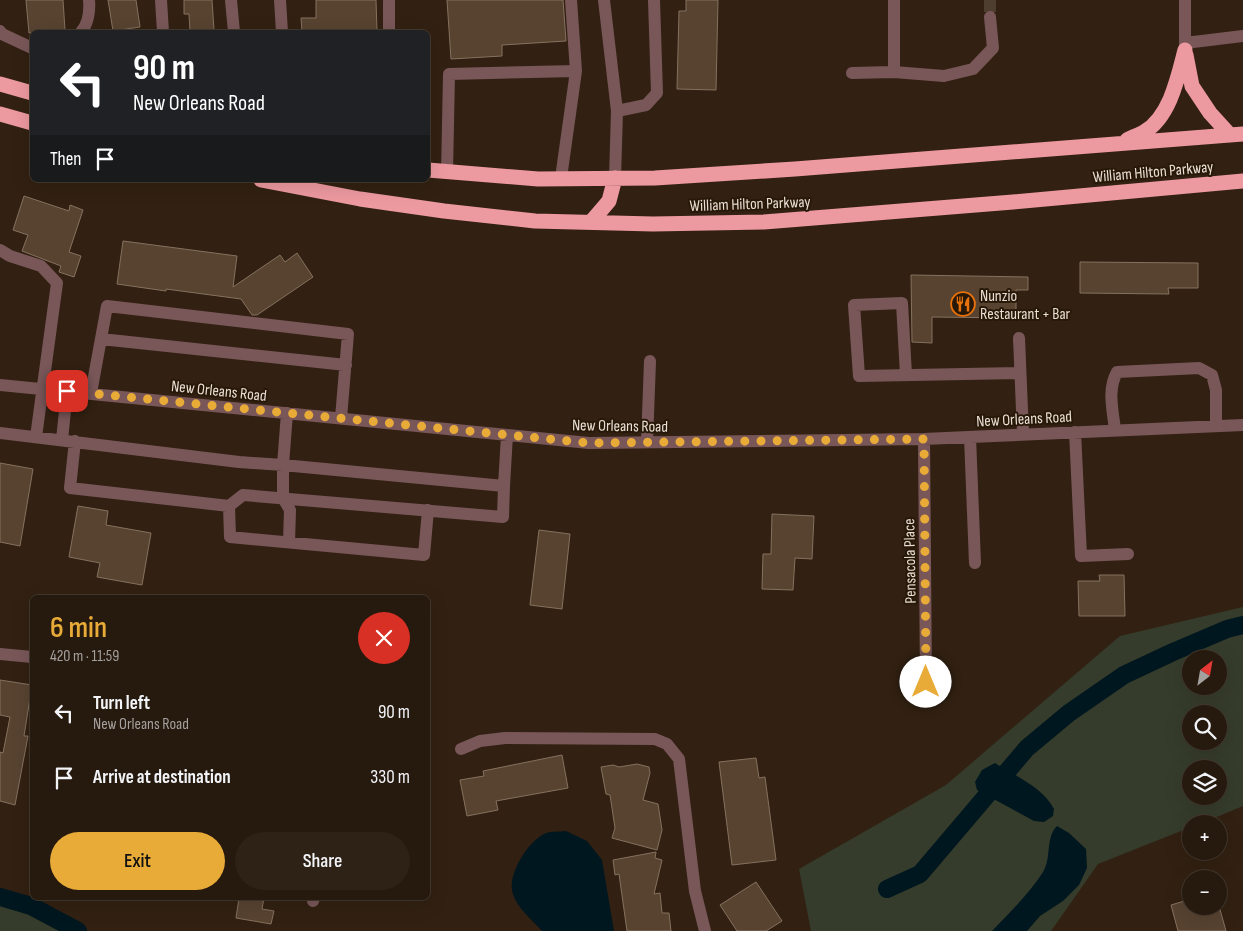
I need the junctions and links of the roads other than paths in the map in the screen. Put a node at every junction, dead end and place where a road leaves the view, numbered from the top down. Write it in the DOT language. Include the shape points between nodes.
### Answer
graph roads {
  1 [pos="89,0"];
  2 [pos="161,0"];
  3 [pos="232,0"];
  4 [pos="280,0"];
  5 [pos="389,0"];
  6 [pos="571,0"];
  7 [pos="604,0"];
  8 [pos="654,0"];
  9 [pos="894,0"];
  10 [pos="1185,0"];
  11 [pos="990,17"];
  12 [pos="0,30"];
  13 [pos="82,30"];
  14 [pos="163,30"];
  15 [pos="234,30"];
  16 [pos="282,30"];
  17 [pos="389,30"];
  18 [pos="1243,36"];
  19 [pos="1185,46"];
  20 [pos="30,47"];
  21 [pos="576,71"];
  22 [pos="852,72"];
  23 [pos="894,72"];
  24 [pos="0,84"];
  25 [pos="30,92"];
  26 [pos="617,111"];
  27 [pos="0,114"];
  28 [pos="30,122"];
  29 [pos="1236,134"];
  30 [pos="1118,144"];
  31 [pos="430,170"];
  32 [pos="447,173"];
  33 [pos="561,178"];
  34 [pos="615,178"];
  35 [pos="1243,181"];
  36 [pos="271,182"];
  37 [pos="591,222"];
  38 [pos="0,250"];
  39 [pos="1019,338"];
  40 [pos="101,339"];
  41 [pos="650,361"];
  42 [pos="346,366"];
  43 [pos="1020,373"];
  44 [pos="906,375"];
  45 [pos="0,384"];
  46 [pos="43,388"];
  47 [pos="67,391"];
  48 [pos="91,393"];
  49 [pos="287,413"];
  50 [pos="341,418"];
  51 [pos="1243,424"];
  52 [pos="1216,425"];
  53 [pos="1115,430"];
  54 [pos="1075,432"];
  55 [pos="0,433"];
  56 [pos="1023,434"];
  57 [pos="507,435"];
  58 [pos="36,437"];
  59 [pos="970,437"];
  60 [pos="924,439"];
  61 [pos="68,441"];
  62 [pos="647,442"];
  63 [pos="283,465"];
  64 [pos="504,486"];
  65 [pos="283,498"];
  66 [pos="229,506"];
  67 [pos="428,510"];
  68 [pos="289,542"];
  69 [pos="1128,554"];
  70 [pos="975,563"];
  71 [pos="0,654"];
  72 [pos="30,657"];
  73 [pos="926,682"];
  74 [pos="461,749"];
  75 [pos="705,931"];
  1 -- 13 [label="street" via="90,8"];
  2 -- 14 [label="street"];
  3 -- 15 [label="street"];
  4 -- 16 [label="street"];
  5 -- 17 [label="street"];
  6 -- 21 [label="street"];
  7 -- 26 [label="street"];
  8 -- 26 [label="street" via="657,93 646,105"];
  9 -- 23 [label="street"];
  10 -- 19 [label="street"];
  11 -- 23 [label="street" via="993,48 973,69 944,76"];
  12 -- 20 [label="street"];
  18 -- 19 [label="street"];
  19 -- 29 [label="highway" via="1192,86 1210,113"];
  19 -- 30 [label="highway" via="1167,108 1146,131"];
  21 -- 32 [label="street" via="449,74"];
  21 -- 33 [label="street"];
  22 -- 23 [label="street"];
  24 -- 25 [label="highway"];
  26 -- 34 [label="street"];
  27 -- 28 [label="highway"];
  29 -- 30 [label="highway, William Hilton Parkway"];
  30 -- 34 [label="highway, William Hilton Parkway" via="795,169"];
  31 -- 32 [label="highway, William Hilton Parkway"];
  32 -- 33 [label="highway, William Hilton Parkway"];
  33 -- 34 [label="highway, William Hilton Parkway"];
  34 -- 37 [label="highway" via="609,201"];
  35 -- 37 [label="highway, William Hilton Parkway" via="764,222"];
  36 -- 37 [label="highway, William Hilton Parkway" via="444,211 535,221"];
  38 -- 46 [label="street" via="41,266 57,283"];
  39 -- 43 [label="street"];
  40 -- 42 [label="street"];
  40 -- 42 [label="street" via="107,306 348,334"];
  40 -- 48 [label="street"];
  41 -- 62 [label="street"];
  42 -- 50 [label="street"];
  43 -- 44 [label="street"];
  43 -- 56 [label="street"];
  44 -- 44 [label="street" via="902,303 854,305 859,376"];
  45 -- 46 [label="street, New Orleans Road"];
  46 -- 47 [label="street, New Orleans Road"];
  46 -- 58 [label="street"];
  47 -- 48 [label="street, New Orleans Road"];
  47 -- 61 [label="street"];
  48 -- 49 [label="street, New Orleans Road"];
  49 -- 50 [label="street, New Orleans Road"];
  49 -- 63 [label="street"];
  50 -- 57 [label="street, New Orleans Road"];
  51 -- 52 [label="street, New Orleans Road"];
  52 -- 53 [label="street, New Orleans Road"];
  52 -- 53 [label="street" via="1216,390 1212,375 1199,368 1116,372 1111,391"];
  53 -- 54 [label="street, New Orleans Road"];
  54 -- 56 [label="street, New Orleans Road"];
  54 -- 69 [label="street" via="1081,556"];
  55 -- 58 [label="street"];
  56 -- 59 [label="street, New Orleans Road"];
  57 -- 62 [label="street, New Orleans Road" via="589,443"];
  57 -- 64 [label="street"];
  58 -- 61 [label="street"];
  59 -- 60 [label="street, New Orleans Road"];
  59 -- 70 [label="street"];
  60 -- 62 [label="street, New Orleans Road"];
  60 -- 73 [label="street, Pensacola Place"];
  61 -- 63 [label="street"];
  61 -- 66 [label="street" via="70,488"];
  63 -- 64 [label="street"];
  63 -- 65 [label="street"];
  64 -- 67 [label="street" via="502,517"];
  65 -- 66 [label="street" via="243,495"];
  65 -- 67 [label="street"];
  65 -- 68 [label="street" via="290,510"];
  66 -- 68 [label="street" via="230,537"];
  67 -- 68 [label="street" via="424,555"];
  71 -- 72 [label="street"];
  74 -- 75 [label="street" via="480,741 505,738 655,739 667,744 679,759 696,891"];
}
